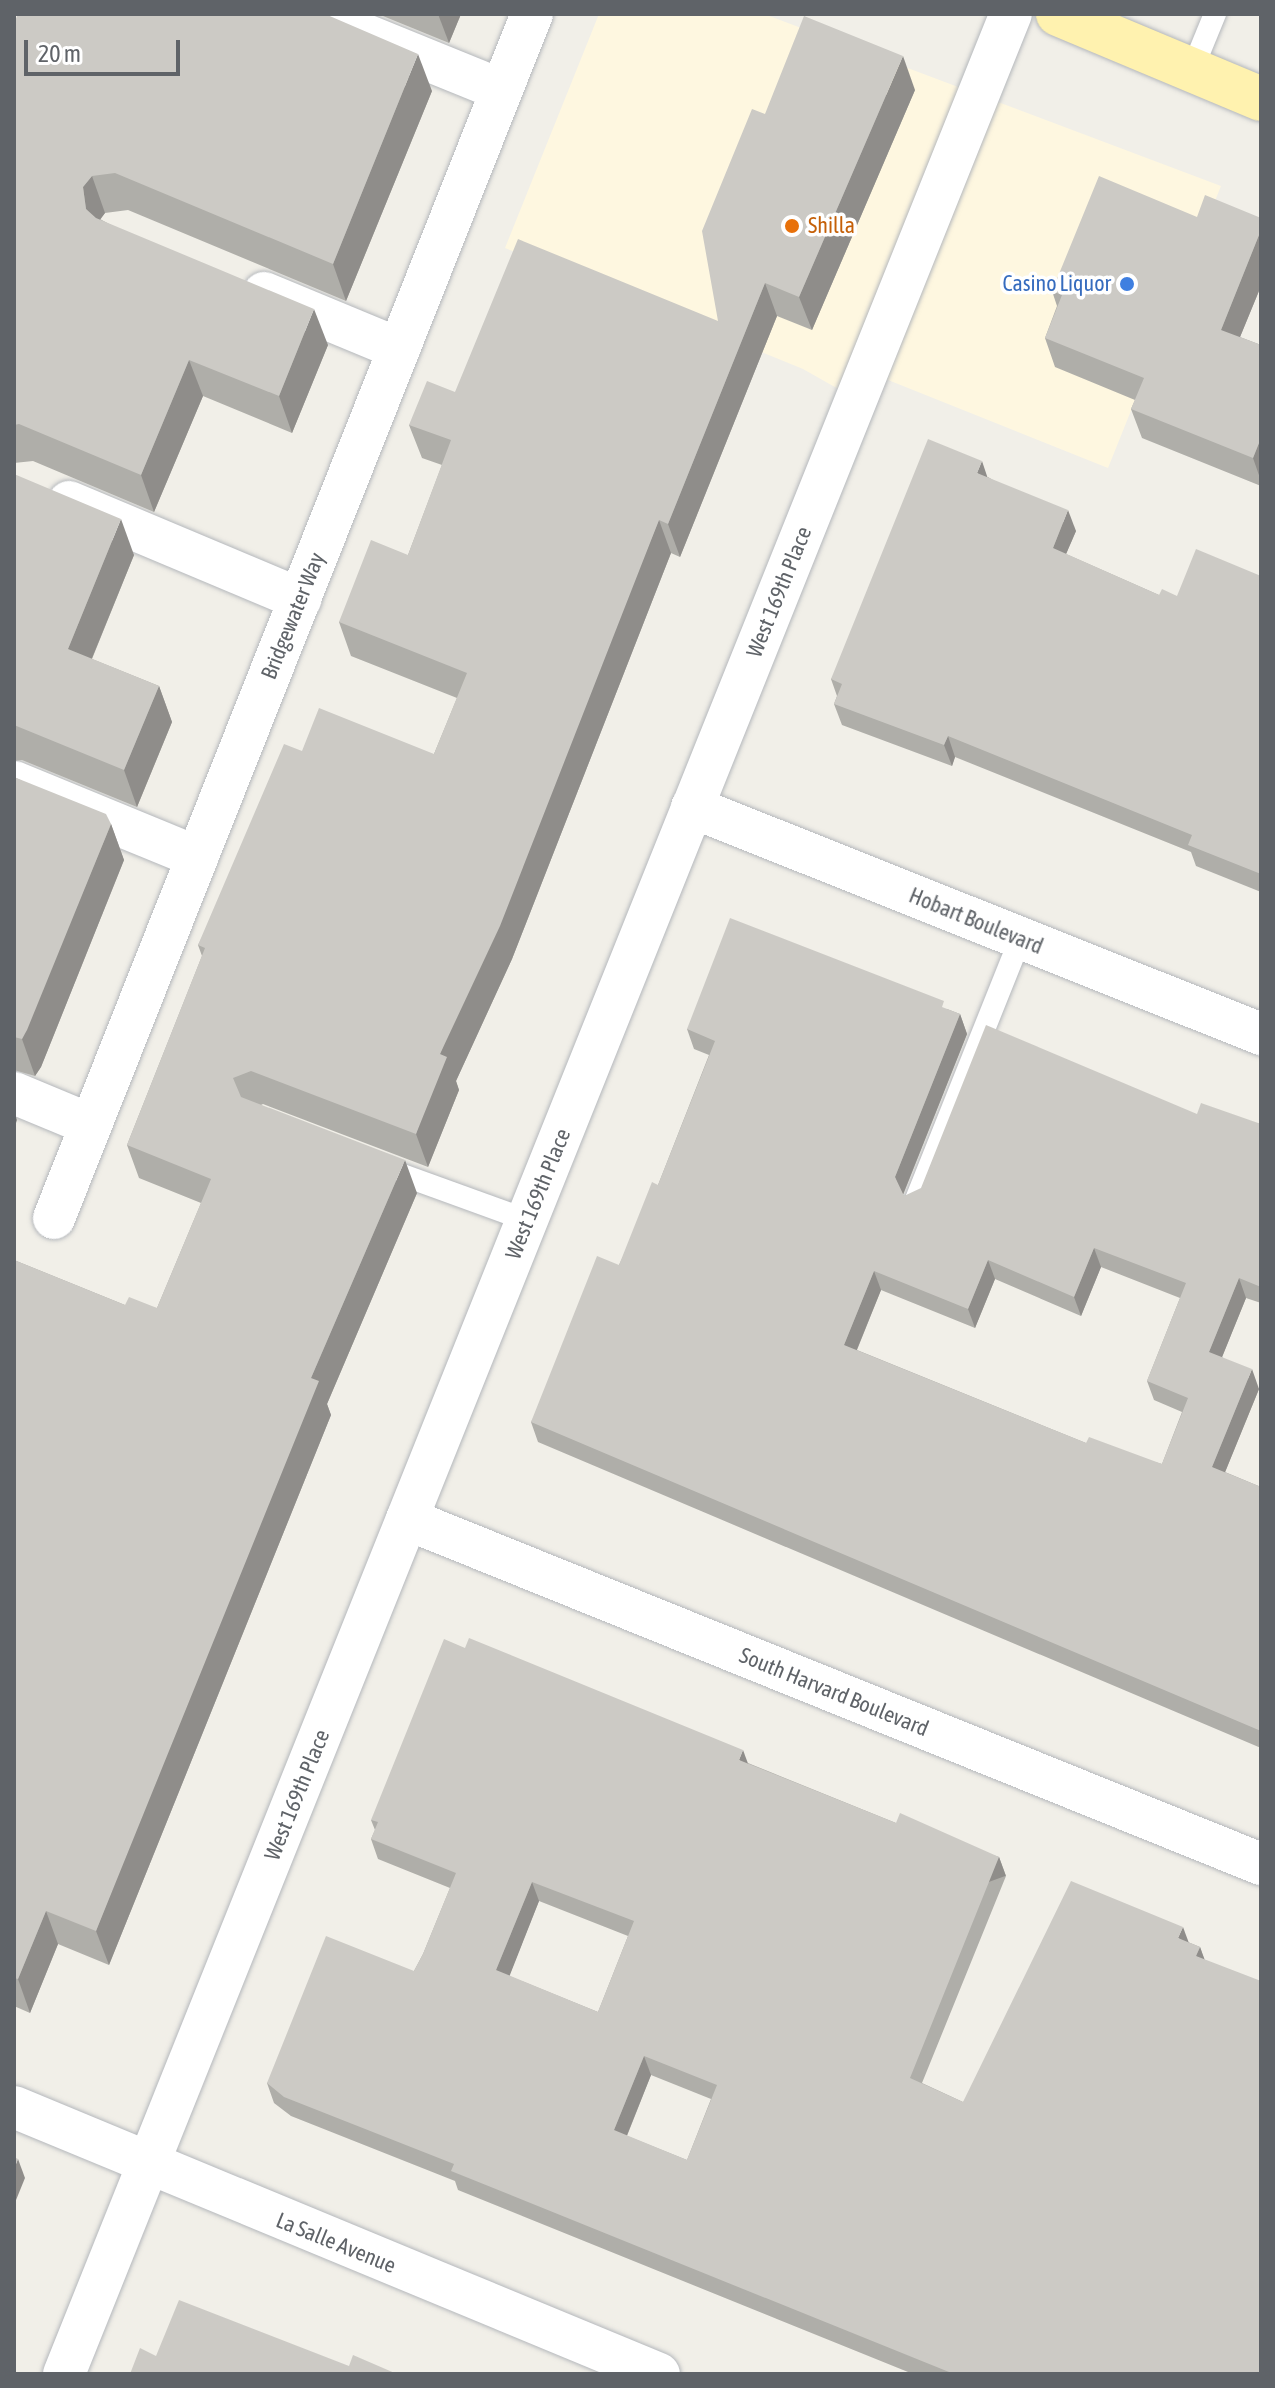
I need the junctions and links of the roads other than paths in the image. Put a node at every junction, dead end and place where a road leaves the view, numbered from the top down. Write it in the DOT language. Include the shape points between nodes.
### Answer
graph roads {
  1 [pos="314,14"];
  2 [pos="532,14"];
  3 [pos="1011,14"];
  4 [pos="1058,14"];
  5 [pos="1215,14"];
  6 [pos="1192,70"];
  7 [pos="501,90"];
  8 [pos="1261,99"];
  9 [pos="222,275"];
  10 [pos="399,349"];
  11 [pos="24,483"];
  12 [pos="300,599"];
  13 [pos="14,782"];
  14 [pos="692,807"];
  15 [pos="197,857"];
  16 [pos="1020,939"];
  17 [pos="1261,1034"];
  18 [pos="14,1093"];
  19 [pos="91,1125"];
  20 [pos="359,1159"];
  21 [pos="915,1202"];
  22 [pos="54,1218"];
  23 [pos="527,1220"];
  24 [pos="407,1519"];
  25 [pos="1261,1864"];
  26 [pos="14,2107"];
  27 [pos="148,2166"];
  28 [pos="64,2374"];
  29 [pos="659,2374"];
  1 -- 7 [label="street"];
  2 -- 7 [label="street, Bridgewater Way"];
  3 -- 14 [label="street, West 169th Place"];
  4 -- 6 [label="main road"];
  5 -- 6 [label="lane"];
  6 -- 8 [label="main road"];
  7 -- 10 [label="street, Bridgewater Way"];
  9 -- 10 [label="street"];
  10 -- 12 [label="street, Bridgewater Way"];
  11 -- 12 [label="street"];
  12 -- 15 [label="street, Bridgewater Way"];
  13 -- 15 [label="street"];
  14 -- 16 [label="street, Hobart Boulevard"];
  14 -- 23 [label="street, West 169th Place"];
  15 -- 19 [label="street, Bridgewater Way"];
  16 -- 17 [label="street, Hobart Boulevard"];
  16 -- 21 [label="lane"];
  18 -- 19 [label="street"];
  19 -- 22 [label="street, Bridgewater Way"];
  20 -- 23 [label="lane"];
  23 -- 24 [label="street, West 169th Place"];
  24 -- 25 [label="street, South Harvard Boulevard"];
  24 -- 27 [label="street, West 169th Place"];
  26 -- 27 [label="street, La Salle Avenue"];
  27 -- 28 [label="street, West 169th Place"];
  27 -- 29 [label="street, La Salle Avenue"];
}
